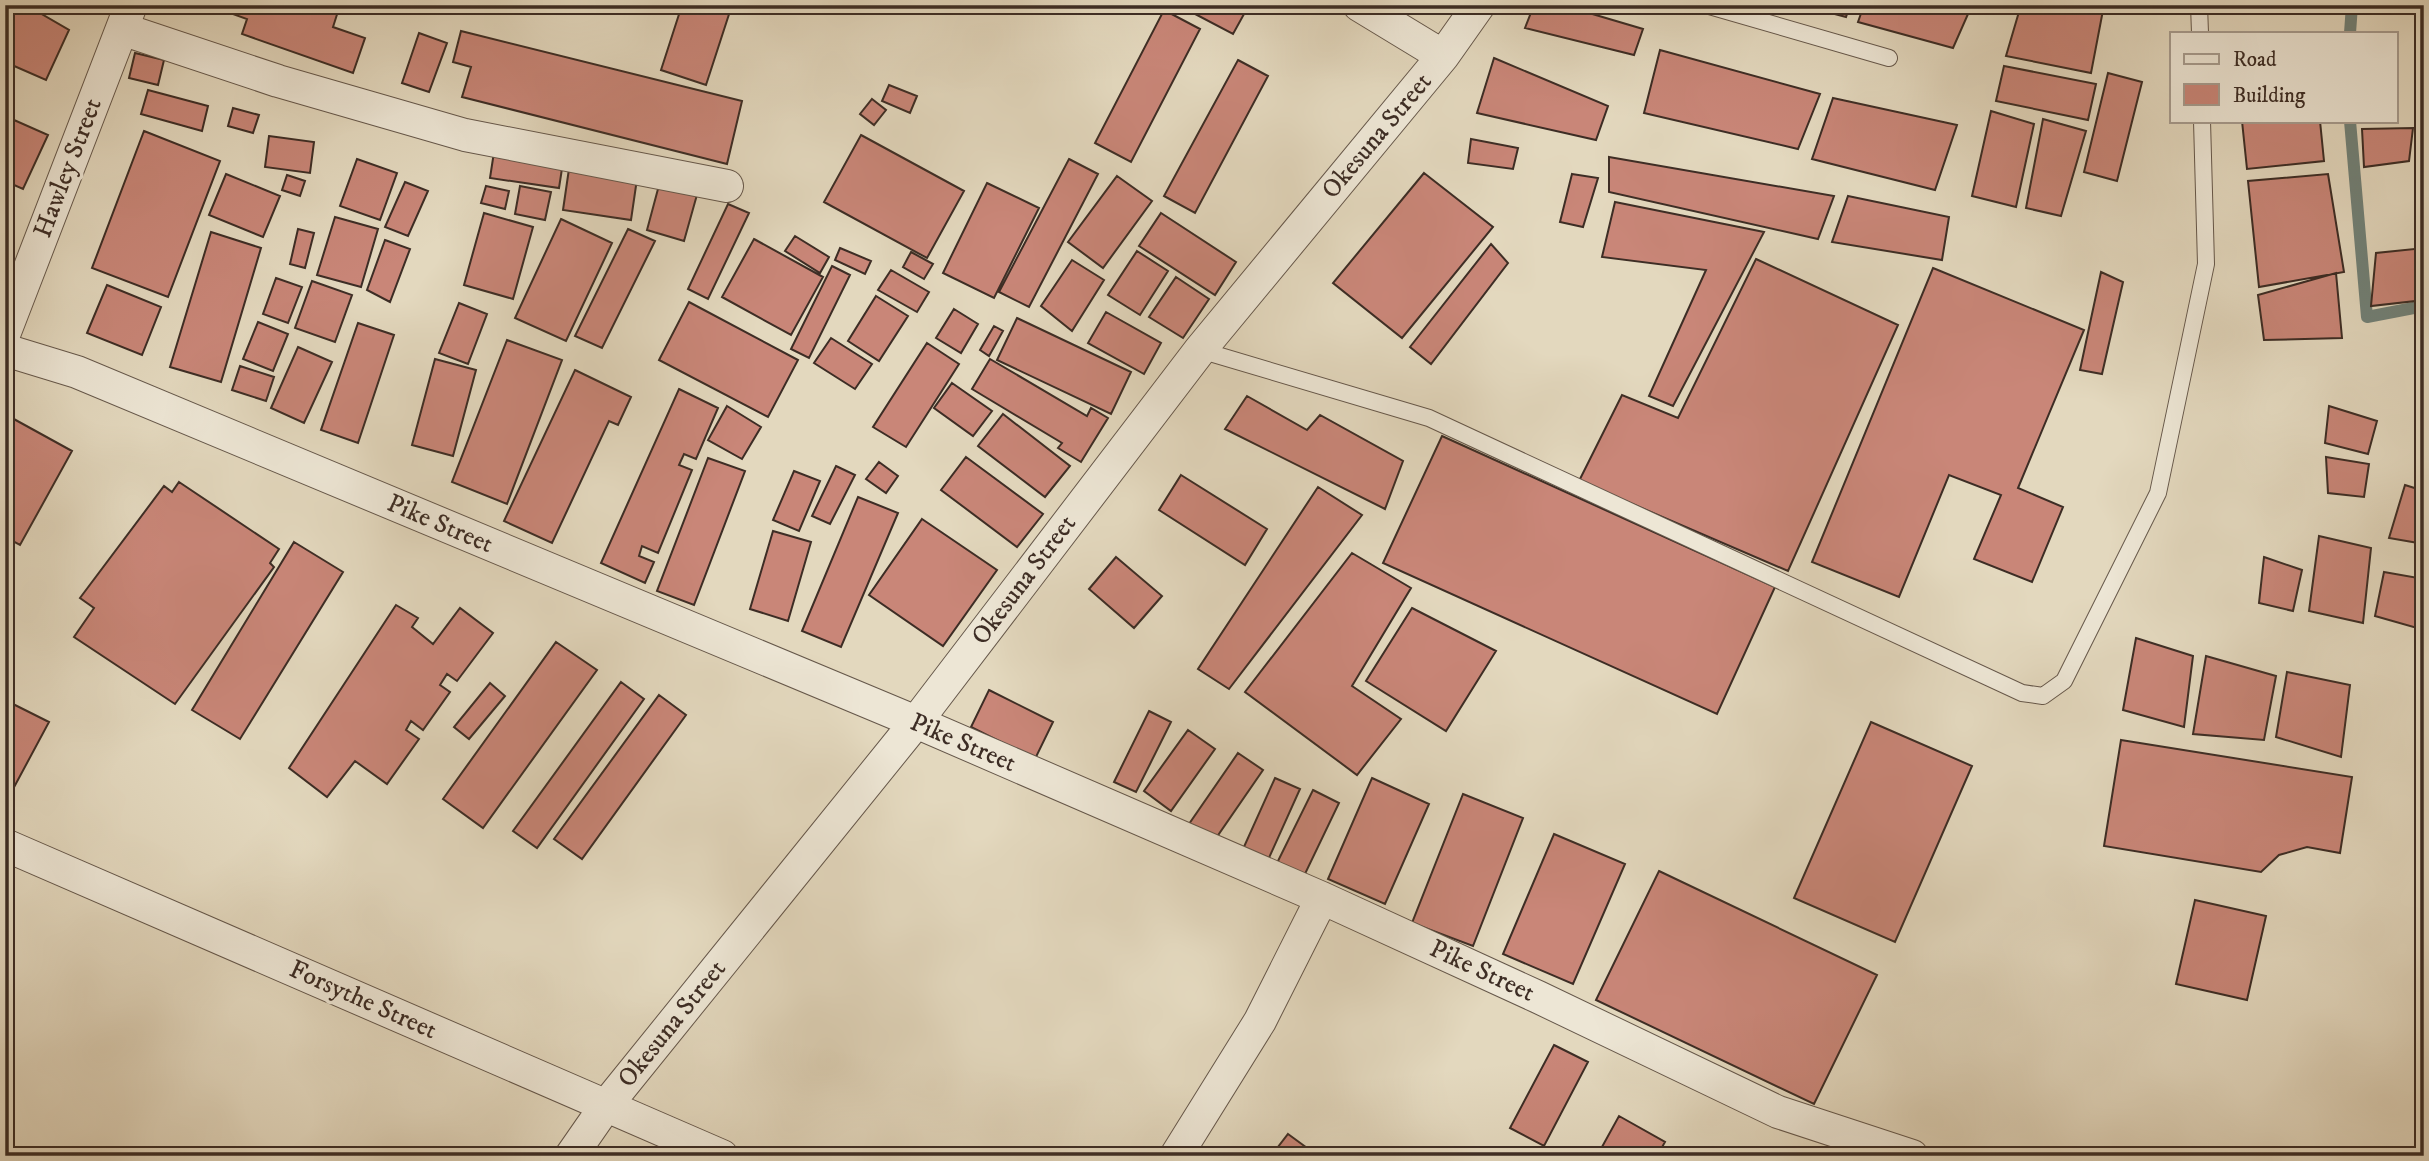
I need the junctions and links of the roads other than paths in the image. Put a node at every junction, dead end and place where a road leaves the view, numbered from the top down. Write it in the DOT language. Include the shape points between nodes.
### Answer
graph roads {
  1 [pos="1359,5"];
  2 [pos="1479,5"];
  3 [pos="1706,5"];
  4 [pos="2199,5"];
  5 [pos="127,17"];
  6 [pos="2200,32"];
  7 [pos="1443,56"];
  8 [pos="1889,58"];
  9 [pos="2202,122"];
  10 [pos="727,186"];
  11 [pos="5,332"];
  12 [pos="5,350"];
  13 [pos="1200,350"];
  14 [pos="916,722"];
  15 [pos="5,845"];
  16 [pos="1322,898"];
  17 [pos="605,1107"];
  18 [pos="571,1156"];
  19 [pos="722,1156"];
  20 [pos="1176,1156"];
  21 [pos="1912,1156"];
  1 -- 7 [label="street"];
  2 -- 7 [label="street, Okesuna Street"];
  3 -- 8 [label="lane"];
  4 -- 6 [label="lane"];
  5 -- 10 [label="street" via="278,81 465,135"];
  5 -- 11 [label="street, Hawley Street"];
  7 -- 13 [label="street, Okesuna Street"];
  9 -- 13 [label="lane" via="2206,264 2158,494 2064,681 2043,696 2022,693 1429,418"];
  12 -- 14 [label="street, Pike Street" via="77,372"];
  13 -- 14 [label="street, Okesuna Street"];
  14 -- 16 [label="street, Pike Street"];
  14 -- 17 [label="street, Okesuna Street"];
  15 -- 17 [label="street, Forsythe Street"];
  16 -- 20 [label="street" via="1260,1021"];
  16 -- 21 [label="street, Pike Street" via="1777,1112"];
  17 -- 18 [label="street, Okesuna Street"];
  17 -- 19 [label="street, Forsythe Street"];
}
